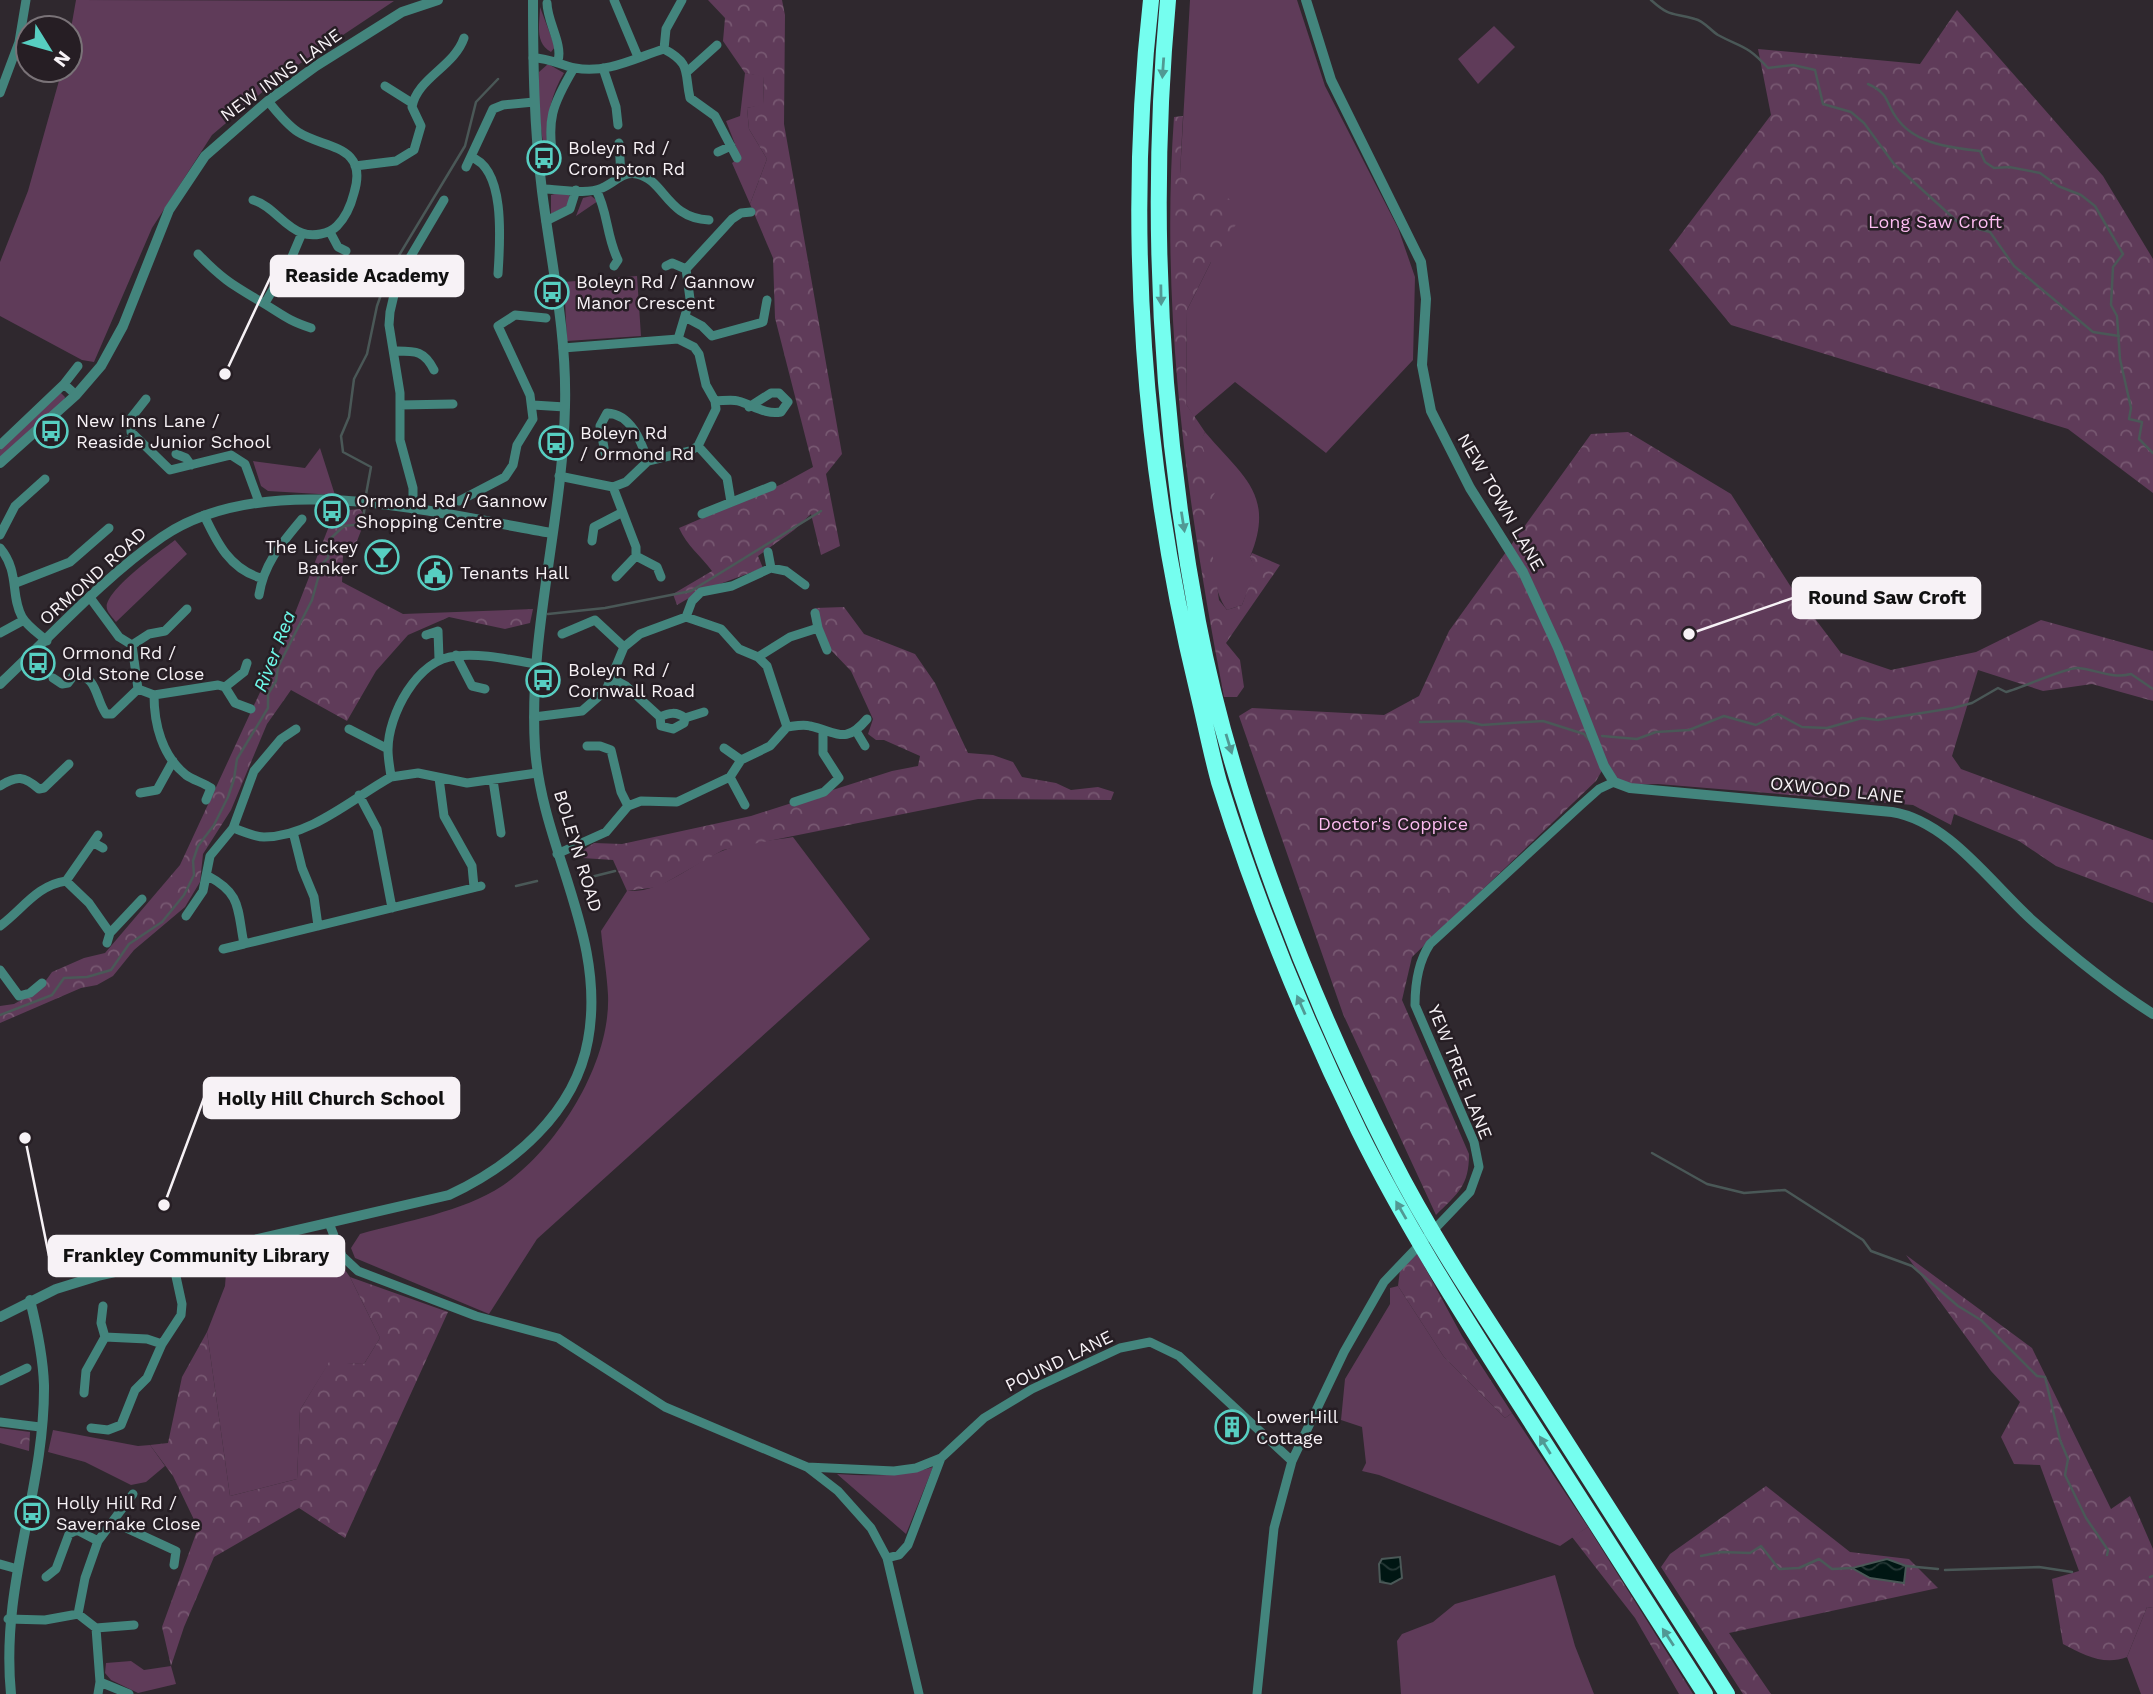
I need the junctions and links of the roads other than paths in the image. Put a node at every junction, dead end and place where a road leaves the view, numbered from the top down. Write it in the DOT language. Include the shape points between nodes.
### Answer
graph roads {
  1 [pos="26,0"];
  2 [pos="438,0"];
  3 [pos="533,0"];
  4 [pos="614,0"];
  5 [pos="682,0"];
  6 [pos="1151,0"];
  7 [pos="1168,0"];
  8 [pos="1306,0"];
  9 [pos="547,3"];
  10 [pos="464,38"];
  11 [pos="716,45"];
  12 [pos="664,48"];
  13 [pos="638,57"];
  14 [pos="533,58"];
  15 [pos="558,60"];
  16 [pos="574,68"];
  17 [pos="603,68"];
  18 [pos="688,71"];
  19 [pos="386,86"];
  20 [pos="0,93"];
  21 [pos="268,101"];
  22 [pos="534,102"];
  23 [pos="412,103"];
  24 [pos="618,125"];
  25 [pos="619,143"];
  26 [pos="731,146"];
  27 [pos="718,152"];
  28 [pos="471,157"];
  29 [pos="737,158"];
  30 [pos="554,164"];
  31 [pos="355,166"];
  32 [pos="466,167"];
  33 [pos="621,175"];
  34 [pos="542,189"];
  35 [pos="576,190"];
  36 [pos="596,190"];
  37 [pos="253,200"];
  38 [pos="444,200"];
  39 [pos="751,212"];
  40 [pos="709,220"];
  41 [pos="546,221"];
  42 [pos="330,232"];
  43 [pos="302,233"];
  44 [pos="346,251"];
  45 [pos="200,260"];
  46 [pos="666,266"];
  47 [pos="614,267"];
  48 [pos="686,270"];
  49 [pos="498,274"];
  50 [pos="398,278"];
  51 [pos="420,292"];
  52 [pos="767,300"];
  53 [pos="265,303"];
  54 [pos="546,317"];
  55 [pos="687,318"];
  56 [pos="307,323"];
  57 [pos="678,339"];
  58 [pos="562,348"];
  59 [pos="394,351"];
  60 [pos="78,366"];
  61 [pos="434,370"];
  62 [pos="64,384"];
  63 [pos="76,395"];
  64 [pos="146,399"];
  65 [pos="715,401"];
  66 [pos="453,404"];
  67 [pos="400,405"];
  68 [pos="533,405"];
  69 [pos="565,407"];
  70 [pos="749,407"];
  71 [pos="135,438"];
  72 [pos="125,442"];
  73 [pos="0,445"];
  74 [pos="698,446"];
  75 [pos="605,453"];
  76 [pos="176,454"];
  77 [pos="648,461"];
  78 [pos="0,463"];
  79 [pos="191,465"];
  80 [pos="559,476"];
  81 [pos="45,479"];
  82 [pos="772,486"];
  83 [pos="613,487"];
  84 [pos="459,501"];
  85 [pos="259,502"];
  86 [pos="731,502"];
  87 [pos="413,509"];
  88 [pos="621,513"];
  89 [pos="702,513"];
  90 [pos="204,515"];
  91 [pos="302,519"];
  92 [pos="109,528"];
  93 [pos="552,534"];
  94 [pos="0,535"];
  95 [pos="592,541"];
  96 [pos="0,548"];
  97 [pos="768,552"];
  98 [pos="636,556"];
  99 [pos="771,568"];
  100 [pos="662,577"];
  101 [pos="261,578"];
  102 [pos="616,578"];
  103 [pos="16,583"];
  104 [pos="805,585"];
  105 [pos="259,594"];
  106 [pos="91,599"];
  107 [pos="187,609"];
  108 [pos="815,613"];
  109 [pos="686,617"];
  110 [pos="24,620"];
  111 [pos="818,628"];
  112 [pos="0,633"];
  113 [pos="562,634"];
  114 [pos="426,635"];
  115 [pos="47,641"];
  116 [pos="131,645"];
  117 [pos="624,647"];
  118 [pos="827,650"];
  119 [pos="456,656"];
  120 [pos="758,657"];
  121 [pos="439,659"];
  122 [pos="247,663"];
  123 [pos="537,664"];
  124 [pos="53,678"];
  125 [pos="612,679"];
  126 [pos="0,684"];
  127 [pos="225,687"];
  128 [pos="138,689"];
  129 [pos="485,690"];
  130 [pos="153,695"];
  131 [pos="251,709"];
  132 [pos="704,712"];
  133 [pos="534,717"];
  134 [pos="660,717"];
  135 [pos="685,718"];
  136 [pos="866,719"];
  137 [pos="787,727"];
  138 [pos="296,729"];
  139 [pos="349,729"];
  140 [pos="823,730"];
  141 [pos="856,731"];
  142 [pos="865,746"];
  143 [pos="587,747"];
  144 [pos="724,748"];
  145 [pos="388,749"];
  146 [pos="741,760"];
  147 [pos="173,761"];
  148 [pos="69,764"];
  149 [pos="537,773"];
  150 [pos="391,777"];
  151 [pos="730,777"];
  152 [pos="439,778"];
  153 [pos="493,780"];
  154 [pos="1614,782"];
  155 [pos="0,786"];
  156 [pos="140,793"];
  157 [pos="359,795"];
  158 [pos="206,800"];
  159 [pos="794,802"];
  160 [pos="746,805"];
  161 [pos="628,806"];
  162 [pos="233,828"];
  163 [pos="293,832"];
  164 [pos="501,832"];
  165 [pos="103,848"];
  166 [pos="557,853"];
  167 [pos="208,876"];
  168 [pos="65,881"];
  169 [pos="142,898"];
  170 [pos="392,908"];
  171 [pos="187,916"];
  172 [pos="0,926"];
  173 [pos="318,926"];
  174 [pos="244,944"];
  175 [pos="223,949"];
  176 [pos="0,970"];
  177 [pos="42,983"];
  178 [pos="2153,1014"];
  179 [pos="329,1223"];
  180 [pos="172,1258"];
  181 [pos="30,1300"];
  182 [pos="103,1306"];
  183 [pos="0,1317"];
  184 [pos="104,1337"];
  185 [pos="162,1344"];
  186 [pos="24,1373"];
  187 [pos="0,1381"];
  188 [pos="84,1393"];
  189 [pos="0,1422"];
  190 [pos="40,1427"];
  191 [pos="97,1432"];
  192 [pos="941,1458"];
  193 [pos="1292,1461"];
  194 [pos="807,1468"];
  195 [pos="133,1494"];
  196 [pos="113,1522"];
  197 [pos="98,1541"];
  198 [pos="887,1558"];
  199 [pos="0,1564"];
  200 [pos="174,1565"];
  201 [pos="14,1568"];
  202 [pos="46,1577"];
  203 [pos="78,1614"];
  204 [pos="8,1619"];
  205 [pos="134,1625"];
  206 [pos="96,1628"];
  207 [pos="100,1682"];
  208 [pos="11,1694"];
  209 [pos="98,1694"];
  210 [pos="129,1694"];
  211 [pos="919,1694"];
  212 [pos="1257,1694"];
  213 [pos="1705,1694"];
  214 [pos="1727,1694"];
  1 -- 20 [label="street" via="19,42"];
  2 -- 21 [label="street, NEW INNS LANE" via="402,12"];
  3 -- 14 [label="street, BOLEYN ROAD"];
  4 -- 13 [label="street"];
  5 -- 12 [label="street" via="666,29"];
  213 -- 6 [label="highway, one-way" via="1476,1335 1393,1195 1297,995 1219,780 1179,616 1146,359 1140,201"];
  7 -- 214 [label="highway, one-way" via="1159,141 1162,349 1199,624 1259,842 1326,1020 1410,1192"];
  8 -- 154 [label="street, NEW TOWN LANE" via="1331,80 1421,262 1426,299 1422,365 1431,411 1470,488 1523,572"];
  9 -- 15 [label="street" via="551,30 560,48"];
  10 -- 23 [label="street" via="454,59 416,93"];
  11 -- 18 [label="street"];
  12 -- 13 [label="street"];
  12 -- 18 [label="street"];
  13 -- 17 [label="street"];
  14 -- 15 [label="street"];
  14 -- 22 [label="street, BOLEYN ROAD"];
  15 -- 16 [label="street"];
  16 -- 17 [label="street"];
  16 -- 30 [label="street" via="550,117"];
  17 -- 24 [label="street"];
  18 -- 26 [label="street" via="692,102 715,116"];
  19 -- 23 [label="street"];
  21 -- 31 [label="street" via="295,130 335,145"];
  21 -- 63 [label="street, NEW INNS LANE" via="205,156 185,181 123,326 101,366"];
  22 -- 28 [label="street" via="493,109"];
  22 -- 34 [label="street, BOLEYN ROAD"];
  23 -- 31 [label="street" via="421,126 414,150 396,161"];
  25 -- 33 [label="street"];
  26 -- 27 [label="street"];
  26 -- 29 [label="street"];
  28 -- 32 [label="street"];
  28 -- 49 [label="street" via="487,166 499,197"];
  31 -- 42 [label="street" via="357,180 351,202 340,224"];
  33 -- 36 [label="street"];
  33 -- 40 [label="street" via="648,179 684,215"];
  34 -- 35 [label="street"];
  34 -- 41 [label="street, BOLEYN ROAD"];
  35 -- 36 [label="street"];
  35 -- 41 [label="street" via="570,209"];
  36 -- 47 [label="street" via="618,260"];
  37 -- 43 [label="street"];
  38 -- 50 [label="street"];
  39 -- 48 [label="street" via="732,219"];
  41 -- 58 [label="street, BOLEYN ROAD"];
  42 -- 43 [label="street"];
  42 -- 44 [label="street" via="338,247"];
  43 -- 53 [label="street"];
  45 -- 53 [label="street" via="223,280"];
  46 -- 48 [label="street" via="672,263"];
  48 -- 55 [label="street"];
  50 -- 51 [label="street"];
  50 -- 59 [label="street" via="389,325"];
  52 -- 55 [label="street" via="763,321 718,335 712,336"];
  53 -- 56 [label="street" via="284,319"];
  54 -- 68 [label="street" via="515,315 494,322"];
  55 -- 57 [label="street"];
  57 -- 58 [label="street"];
  57 -- 65 [label="street" via="699,354"];
  58 -- 69 [label="street, BOLEYN ROAD"];
  59 -- 61 [label="street" via="419,351"];
  59 -- 67 [label="street"];
  60 -- 62 [label="street"];
  62 -- 63 [label="street"];
  62 -- 73 [label="street"];
  63 -- 78 [label="street, NEW INNS LANE"];
  64 -- 71 [label="street" via="130,422"];
  65 -- 70 [label="street" via="737,400"];
  65 -- 74 [label="street" via="712,419"];
  66 -- 67 [label="street"];
  67 -- 87 [label="street" via="400,440 413,488"];
  68 -- 69 [label="street"];
  68 -- 84 [label="street" via="533,419 517,445 509,473"];
  69 -- 80 [label="street, BOLEYN ROAD"];
  71 -- 72 [label="street"];
  71 -- 79 [label="street" via="166,468 176,471"];
  74 -- 77 [label="street"];
  74 -- 86 [label="street" via="727,478"];
  75 -- 77 [label="street" via="600,425 603,417 614,414 633,429"];
  76 -- 79 [label="street"];
  77 -- 83 [label="street" via="626,482"];
  79 -- 85 [label="street" via="224,455 237,458 245,464"];
  80 -- 83 [label="street"];
  80 -- 93 [label="street, BOLEYN ROAD"];
  81 -- 94 [label="street" via="15,506"];
  82 -- 86 [label="street"];
  83 -- 88 [label="street"];
  85 -- 87 [label="street, ORMOND ROAD" via="370,503"];
  85 -- 90 [label="street, ORMOND ROAD"];
  86 -- 89 [label="street"];
  87 -- 93 [label="street, ORMOND ROAD"];
  88 -- 95 [label="street" via="594,527"];
  88 -- 98 [label="street"];
  90 -- 101 [label="street" via="226,555 239,569"];
  90 -- 106 [label="street, ORMOND ROAD" via="163,536"];
  91 -- 101 [label="street"];
  92 -- 103 [label="street" via="70,562"];
  93 -- 123 [label="street, BOLEYN ROAD"];
  96 -- 103 [label="street"];
  97 -- 99 [label="street"];
  98 -- 100 [label="street" via="657,567"];
  98 -- 102 [label="street"];
  99 -- 104 [label="street" via="786,571"];
  99 -- 109 [label="street" via="732,586 701,592"];
  101 -- 105 [label="street"];
  103 -- 110 [label="street"];
  106 -- 115 [label="street, ORMOND ROAD"];
  106 -- 116 [label="street"];
  107 -- 116 [label="street" via="165,631"];
  108 -- 111 [label="street"];
  109 -- 117 [label="street" via="640,634"];
  109 -- 120 [label="street" via="720,629 739,649"];
  110 -- 112 [label="street"];
  110 -- 115 [label="street"];
  111 -- 118 [label="street"];
  111 -- 120 [label="street" via="790,637"];
  113 -- 117 [label="street" via="595,620"];
  114 -- 121 [label="street" via="438,631"];
  115 -- 126 [label="street, ORMOND ROAD"];
  116 -- 128 [label="street"];
  117 -- 125 [label="street"];
  119 -- 121 [label="street"];
  119 -- 123 [label="street"];
  119 -- 129 [label="street" via="472,686"];
  120 -- 137 [label="street" via="767,666"];
  121 -- 145 [label="street" via="421,675 398,708"];
  122 -- 127 [label="street" via="244,672"];
  123 -- 133 [label="street, BOLEYN ROAD"];
  124 -- 128 [label="street" via="62,684 82,675 93,684 106,714 112,714"];
  125 -- 133 [label="street" via="582,711"];
  125 -- 134 [label="street"];
  127 -- 130 [label="street"];
  127 -- 131 [label="street" via="235,703"];
  128 -- 130 [label="street"];
  130 -- 147 [label="street" via="154,720"];
  132 -- 135 [label="street"];
  133 -- 149 [label="street, BOLEYN ROAD"];
  134 -- 135 [label="street" via="679,713"];
  134 -- 135 [label="street" via="661,726 673,729"];
  136 -- 141 [label="street"];
  137 -- 140 [label="street" via="808,725"];
  137 -- 146 [label="street" via="770,746"];
  138 -- 162 [label="street" via="281,739 254,771"];
  139 -- 145 [label="street"];
  140 -- 141 [label="street" via="847,735"];
  140 -- 159 [label="street" via="823,753 839,778 824,792"];
  141 -- 142 [label="street"];
  143 -- 161 [label="street" via="611,750"];
  144 -- 146 [label="street"];
  145 -- 150 [label="street"];
  146 -- 151 [label="street"];
  147 -- 156 [label="street" via="157,790"];
  147 -- 158 [label="street" via="187,776 211,788"];
  148 -- 155 [label="street" via="44,788 22,777"];
  149 -- 153 [label="street"];
  149 -- 166 [label="street, BOLEYN ROAD"];
  150 -- 152 [label="street" via="418,773"];
  150 -- 157 [label="street"];
  151 -- 160 [label="street"];
  151 -- 161 [label="street" via="677,802 641,801"];
  152 -- 153 [label="street" via="467,783"];
  152 -- 170 [label="street" via="444,816 472,866 477,887"];
  153 -- 164 [label="street"];
  154 -- 178 [label="street, OXWOOD LANE" via="1630,788 1892,812 1925,822 2053,938"];
  154 -- 193 [label="street, YEW TREE LANE" via="1580,805 1422,956 1415,1005 1474,1142 1479,1167 1470,1192 1384,1282 1344,1352"];
  157 -- 163 [label="street"];
  157 -- 170 [label="street" via="377,829"];
  161 -- 166 [label="street" via="606,832"];
  162 -- 163 [label="street" via="263,837"];
  162 -- 167 [label="street" via="210,856"];
  163 -- 173 [label="street"];
  165 -- 168 [label="street" via="96,839"];
  166 -- 179 [label="street, BOLEYN ROAD" via="585,934 593,1003 588,1043 552,1118 519,1152 467,1187"];
  167 -- 171 [label="street"];
  167 -- 174 [label="street" via="233,893"];
  168 -- 169 [label="street" via="89,902 109,938"];
  168 -- 172 [label="street" via="34,895"];
  170 -- 173 [label="street"];
  173 -- 174 [label="street"];
  174 -- 175 [label="street"];
  176 -- 177 [label="street" via="19,996"];
  179 -- 180 [label="street, BOLEYN ROAD"];
  179 -- 194 [label="street" via="342,1256 358,1271 476,1316 558,1338 665,1407"];
  180 -- 181 [label="street, BOLEYN ROAD" via="88,1279"];
  180 -- 185 [label="street" via="181,1315"];
  181 -- 183 [label="street, BOLEYN ROAD"];
  181 -- 190 [label="street" via="42,1351"];
  182 -- 184 [label="street"];
  184 -- 185 [label="street"];
  184 -- 188 [label="street" via="82,1369"];
  185 -- 191 [label="street" via="148,1378 129,1401 121,1425"];
  186 -- 187 [label="street"];
  189 -- 190 [label="street"];
  190 -- 201 [label="street"];
  192 -- 193 [label="street, POUND LANE" via="984,1419 1032,1389 1110,1352 1150,1342 1179,1356"];
  192 -- 194 [label="street, POUND LANE" via="894,1471"];
  192 -- 198 [label="street, POUND LANE" via="908,1545 899,1555"];
  193 -- 212 [label="street, YEW TREE LANE" via="1274,1528"];
  194 -- 198 [label="street" via="857,1511"];
  195 -- 196 [label="street"];
  196 -- 197 [label="street"];
  196 -- 200 [label="street" via="176,1551"];
  197 -- 202 [label="street" via="77,1530 69,1534 56,1569"];
  197 -- 203 [label="street"];
  198 -- 211 [label="street"];
  199 -- 201 [label="street"];
  201 -- 204 [label="street"];
  203 -- 204 [label="street" via="45,1620"];
  203 -- 206 [label="street"];
  204 -- 208 [label="street"];
  205 -- 206 [label="street"];
  206 -- 207 [label="street"];
  207 -- 209 [label="street"];
  207 -- 210 [label="street"];
}
